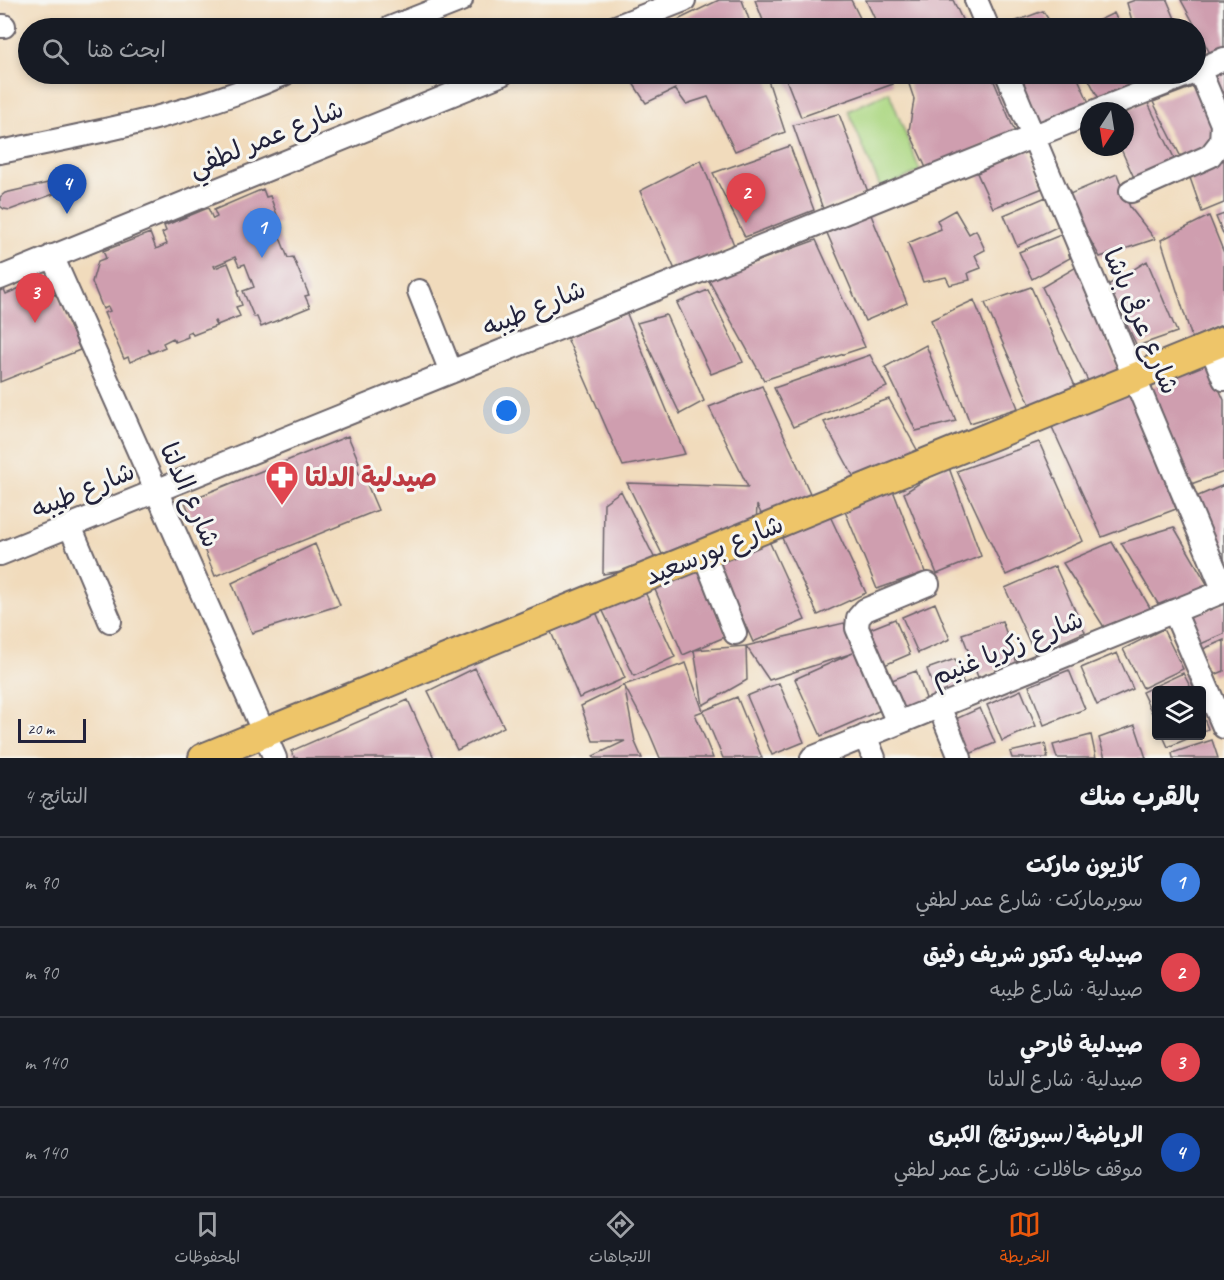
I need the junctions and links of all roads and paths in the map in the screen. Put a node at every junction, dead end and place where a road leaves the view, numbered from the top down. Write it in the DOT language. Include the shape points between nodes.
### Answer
graph roads {
  1 [pos="461,0"];
  2 [pos="684,0"];
  3 [pos="976,0"];
  4 [pos="415,18"];
  5 [pos="638,18"];
  6 [pos="984,18"];
  7 [pos="1224,59"];
  8 [pos="1206,66"];
  9 [pos="261,84"];
  10 [pos="477,84"];
  11 [pos="1010,84"];
  12 [pos="1163,84"];
  13 [pos="1202,84"];
  14 [pos="1118,102"];
  15 [pos="1080,118"];
  16 [pos="1033,136"];
  17 [pos="0,152"];
  18 [pos="1131,191"];
  19 [pos="52,256"];
  20 [pos="0,278"];
  21 [pos="419,291"];
  22 [pos="1217,344"];
  23 [pos="451,372"];
  24 [pos="1135,378"];
  25 [pos="1224,379"];
  26 [pos="157,491"];
  27 [pos="70,526"];
  28 [pos="0,554"];
  29 [pos="704,554"];
  30 [pos="928,584"];
  31 [pos="1224,591"];
  32 [pos="1174,611"];
  33 [pos="110,621"];
  34 [pos="735,633"];
  35 [pos="939,706"];
  36 [pos="898,723"];
  37 [pos="1224,727"];
  38 [pos="865,736"];
  39 [pos="270,746"];
  40 [pos="204,758"];
  41 [pos="812,758"];
  42 [pos="874,758"];
  43 [pos="960,758"];
  1 -- 4 [label="street"];
  2 -- 5 [label="street"];
  3 -- 6 [label="street"];
  7 -- 8 [label="street"];
  9 -- 17 [label="street, شارع عمر لطفي" via="147,122"];
  10 -- 19 [label="street, شارع عمر لطفي"];
  11 -- 16 [label="street, شارع عرفى باشا"];
  12 -- 14 [label="street"];
  13 -- 18 [label="street" via="1222,124 1221,142 1210,156"];
  15 -- 16 [label="street, شارع طيبه"];
  16 -- 23 [label="street, شارع طيبه"];
  16 -- 24 [label="street, شارع عرفى باشا"];
  19 -- 20 [label="street, شارع عمر لطفي"];
  19 -- 26 [label="street, شارع الدلتا"];
  21 -- 23 [label="street"];
  22 -- 24 [label="main road, شارع بورسعيد"];
  22 -- 25 [label="street"];
  23 -- 26 [label="street, شارع طيبه"];
  24 -- 29 [label="main road, شارع بورسعيد"];
  24 -- 31 [label="street, شارع عرفى باشا"];
  26 -- 27 [label="street, شارع طيبه"];
  26 -- 39 [label="street, شارع الدلتا"];
  27 -- 28 [label="street, شارع طيبه"];
  27 -- 33 [label="street"];
  29 -- 34 [label="street"];
  29 -- 39 [label="main road, شارع بورسعيد"];
  30 -- 36 [label="street" via="865,610 858,618 857,628"];
  31 -- 32 [label="street, شارع زكريا غنيم"];
  32 -- 35 [label="street, شارع زكريا غنيم"];
  32 -- 37 [label="street"];
  35 -- 36 [label="street, شارع زكريا غنيم"];
  35 -- 43 [label="street"];
  36 -- 38 [label="street, شارع زكريا غنيم"];
  38 -- 41 [label="street, شارع زكريا غنيم"];
  38 -- 42 [label="street"];
  39 -- 40 [label="main road, شارع بورسعيد"];
}
